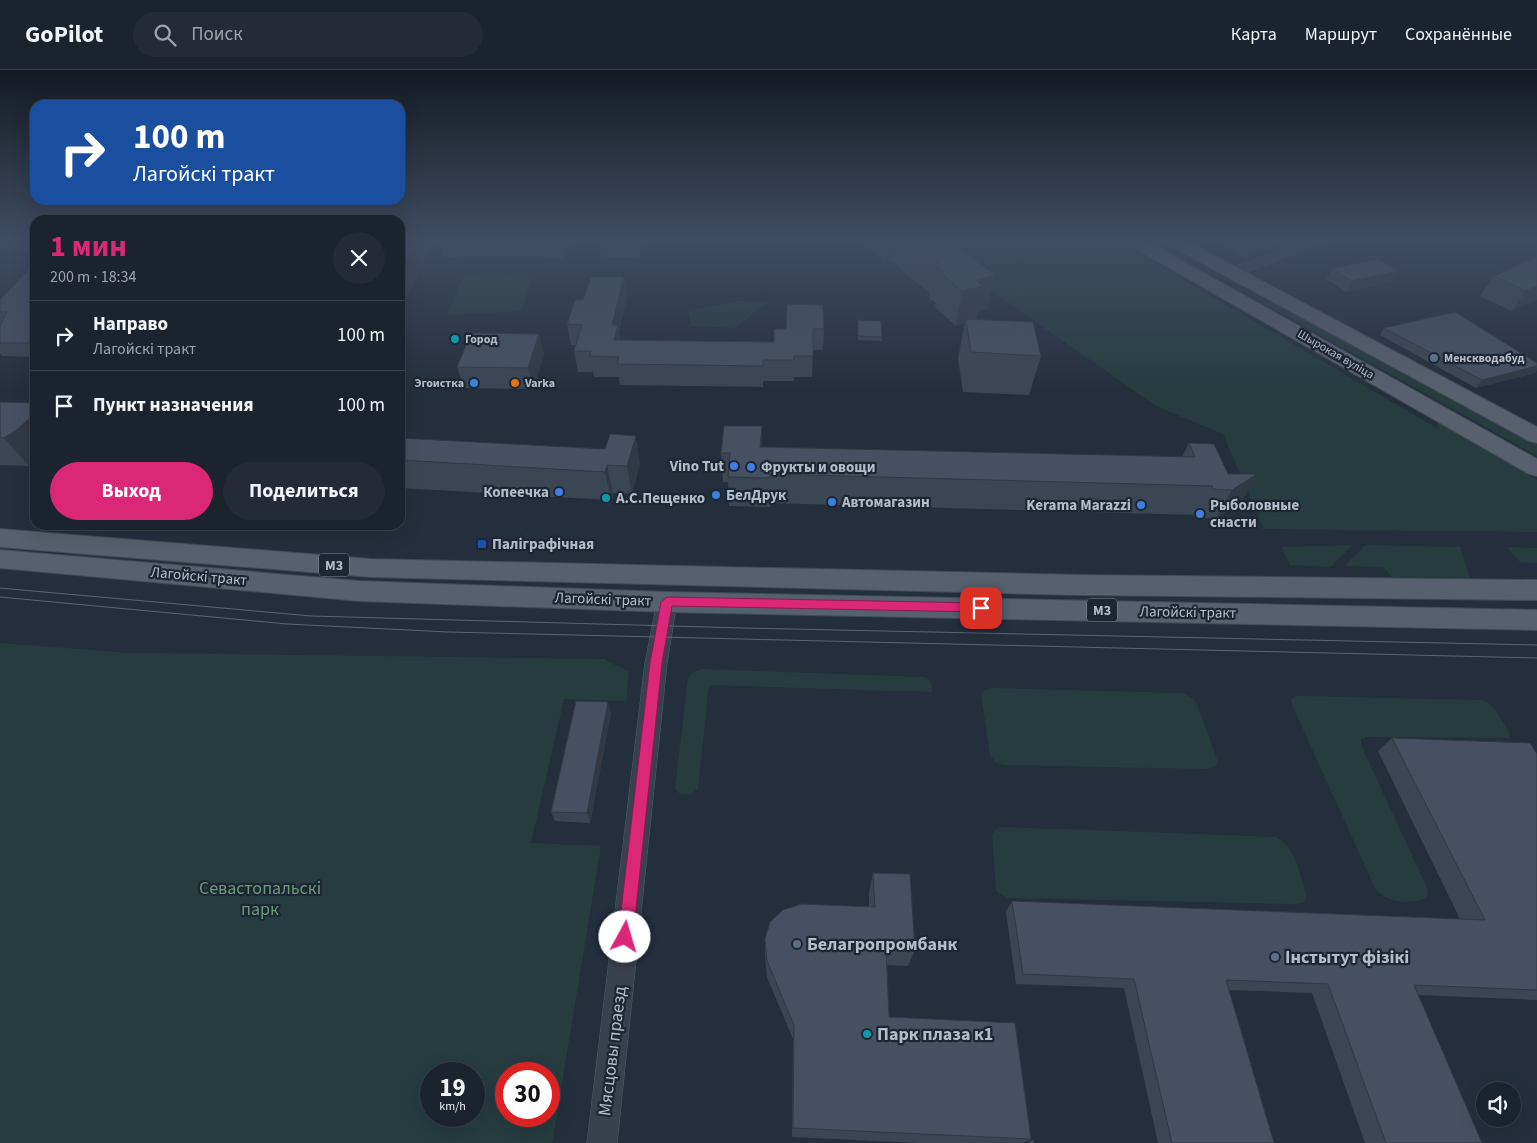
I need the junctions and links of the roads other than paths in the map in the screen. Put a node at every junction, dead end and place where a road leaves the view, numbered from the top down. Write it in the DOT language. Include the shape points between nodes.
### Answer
graph roads {
  1 [pos="1223,290"];
  2 [pos="1252,290"];
  3 [pos="1266,290"];
  4 [pos="1235,297"];
  5 [pos="1537,436"];
  6 [pos="1537,469"];
  7 [pos="0,538"];
  8 [pos="0,559"];
  9 [pos="668,589"];
  10 [pos="1537,590"];
  11 [pos="1537,620"];
  12 [pos="602,1143"];
  1 -- 4 [label="main road, Шырокая вуліца"];
  2 -- 4 [label="main road"];
  3 -- 5 [label="main road, Шырокая вуліца"];
  4 -- 6 [label="main road, Шырокая вуліца"];
  7 -- 9 [label="main road, Лагойскі тракт / М3"];
  8 -- 9 [label="main road, Лагойскі тракт / М3" via="359,591"];
  9 -- 10 [label="main road, Лагойскі тракт / М3"];
  9 -- 11 [label="main road, Лагойскі тракт / М3"];
  9 -- 12 [label="street, Мясцовы праезд" via="656,663"];
}
